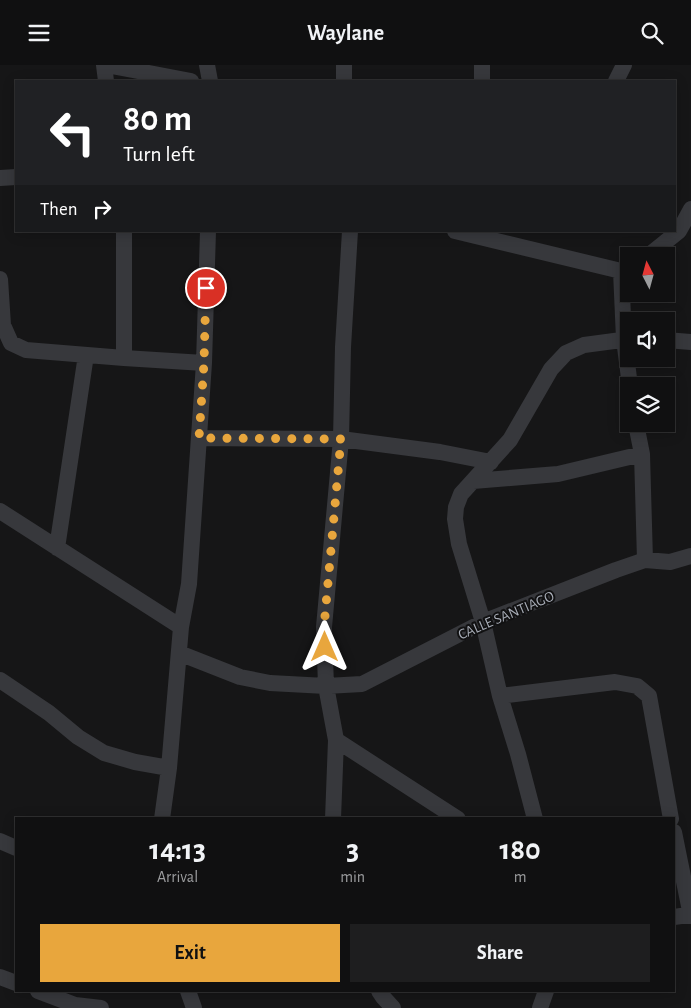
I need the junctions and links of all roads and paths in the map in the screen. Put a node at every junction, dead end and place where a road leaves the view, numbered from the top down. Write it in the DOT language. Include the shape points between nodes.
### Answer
graph roads {
  1 [pos="105,65"];
  2 [pos="207,65"];
  3 [pos="344,65"];
  4 [pos="482,65"];
  5 [pos="624,65"];
  6 [pos="106,80"];
  7 [pos="186,80"];
  8 [pos="210,80"];
  9 [pos="344,80"];
  10 [pos="482,80"];
  11 [pos="616,80"];
  12 [pos="15,177"];
  13 [pos="0,178"];
  14 [pos="691,209"];
  15 [pos="124,232"];
  16 [pos="208,232"];
  17 [pos="350,232"];
  18 [pos="464,232"];
  19 [pos="482,234"];
  20 [pos="659,247"];
  21 [pos="620,268"];
  22 [pos="0,279"];
  23 [pos="620,340"];
  24 [pos="675,341"];
  25 [pos="691,342"];
  26 [pos="86,355"];
  27 [pos="124,359"];
  28 [pos="204,363"];
  29 [pos="638,432"];
  30 [pos="199,438"];
  31 [pos="341,439"];
  32 [pos="642,454"];
  33 [pos="491,462"];
  34 [pos="473,481"];
  35 [pos="0,511"];
  36 [pos="57,548"];
  37 [pos="691,556"];
  38 [pos="645,560"];
  39 [pos="483,622"];
  40 [pos="180,627"];
  41 [pos="179,653"];
  42 [pos="0,680"];
  43 [pos="326,685"];
  44 [pos="500,696"];
  45 [pos="336,740"];
  46 [pos="170,769"];
  47 [pos="162,817"];
  48 [pos="334,817"];
  49 [pos="455,817"];
  50 [pos="535,817"];
  51 [pos="671,817"];
  52 [pos="675,837"];
  53 [pos="0,841"];
  54 [pos="15,848"];
  55 [pos="675,917"];
  56 [pos="0,977"];
  57 [pos="15,983"];
  58 [pos="41,992"];
  59 [pos="188,992"];
  60 [pos="380,992"];
  61 [pos="546,992"];
  62 [pos="101,1008"];
  63 [pos="194,1008"];
  64 [pos="393,1008"];
  65 [pos="540,1008"];
  1 -- 6 [label="street"];
  1 -- 7 [label="street"];
  2 -- 8 [label="street"];
  3 -- 9 [label="street"];
  4 -- 10 [label="street"];
  5 -- 11 [label="street"];
  12 -- 13 [label="street"];
  14 -- 20 [label="street" via="679,231"];
  15 -- 27 [label="street"];
  16 -- 28 [label="street"];
  17 -- 31 [label="street"];
  18 -- 19 [label="street"];
  19 -- 21 [label="street"];
  22 -- 26 [label="street" via="3,325 10,343 26,351"];
  23 -- 33 [label="street" via="584,345 566,353 551,369 510,440"];
  24 -- 25 [label="street"];
  26 -- 27 [label="street"];
  26 -- 36 [label="street"];
  27 -- 28 [label="street"];
  28 -- 30 [label="street"];
  29 -- 32 [label="street"];
  30 -- 31 [label="street"];
  30 -- 40 [label="street" via="189,584"];
  31 -- 33 [label="street"];
  31 -- 43 [label="street" via="324,627"];
  32 -- 34 [label="street" via="558,475"];
  32 -- 38 [label="street"];
  33 -- 34 [label="street"];
  34 -- 39 [label="street" via="461,494 455,519"];
  35 -- 36 [label="street"];
  36 -- 40 [label="street"];
  37 -- 38 [label="street, CALLE SANTIAGO" via="670,562"];
  38 -- 39 [label="street, CALLE SANTIAGO"];
  39 -- 43 [label="street, CALLE SANTIAGO" via="362,683"];
  39 -- 44 [label="street"];
  40 -- 41 [label="street"];
  41 -- 43 [label="street, CALLE SANTIAGO" via="240,677 270,683"];
  41 -- 46 [label="street"];
  42 -- 46 [label="street" via="104,753"];
  43 -- 45 [label="street"];
  44 -- 50 [label="street"];
  44 -- 51 [label="street" via="616,682 637,686 649,696"];
  45 -- 48 [label="street"];
  45 -- 49 [label="street"];
  46 -- 47 [label="street"];
  52 -- 55 [label="street" via="691,916"];
  53 -- 54 [label="street"];
  56 -- 57 [label="street"];
  58 -- 62 [label="street" via="75,1005"];
  59 -- 63 [label="street"];
  60 -- 64 [label="street"];
  61 -- 65 [label="street"];
}
